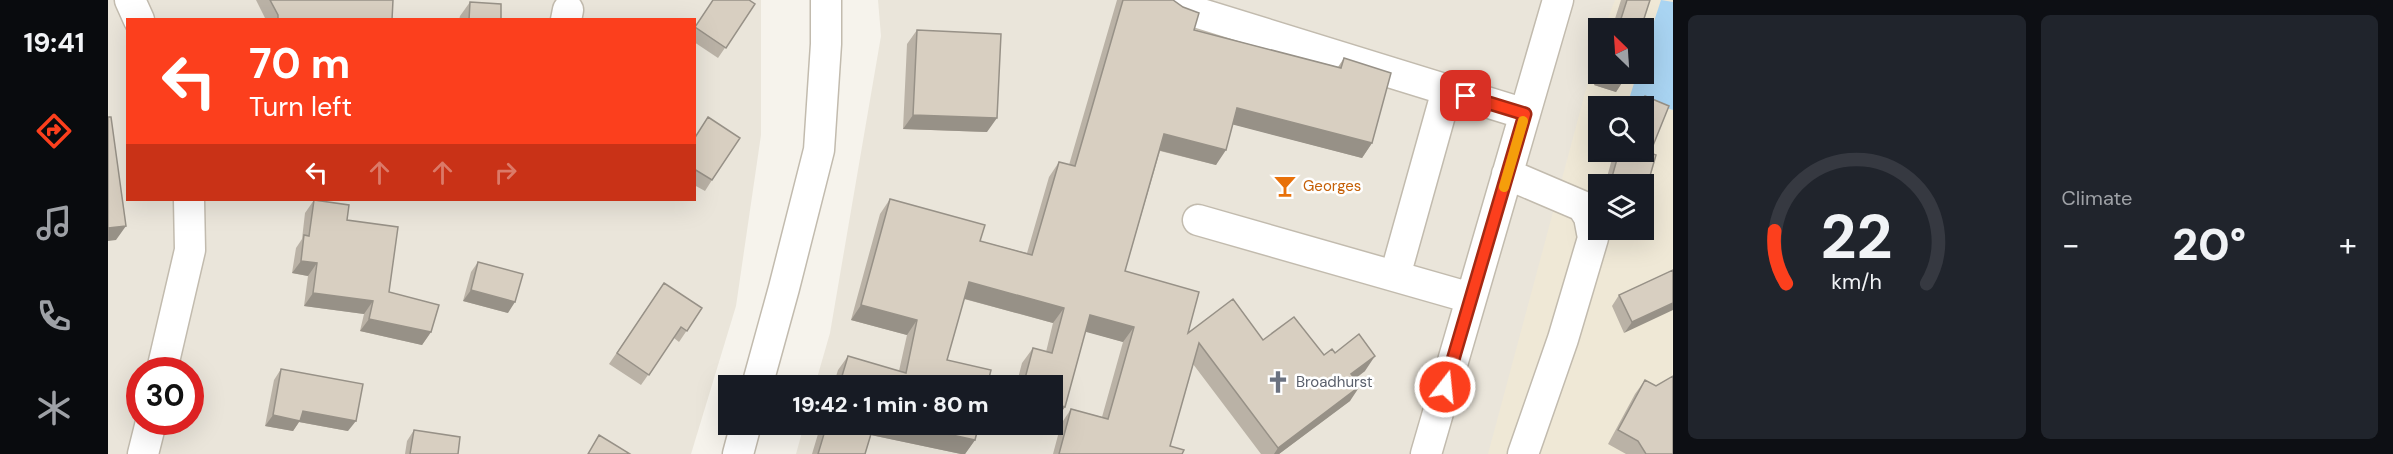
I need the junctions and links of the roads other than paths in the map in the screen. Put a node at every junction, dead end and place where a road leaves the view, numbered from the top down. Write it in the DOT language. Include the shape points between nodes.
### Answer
graph roads {
  1 [pos="130,0"];
  2 [pos="826,0"];
  3 [pos="1171,0"];
  4 [pos="1558,0"];
  5 [pos="138,18"];
  6 [pos="1447,90"];
  7 [pos="1525,114"];
  8 [pos="1508,174"];
  9 [pos="189,201"];
  10 [pos="1198,220"];
  11 [pos="1395,276"];
  12 [pos="1472,298"];
  13 [pos="165,357"];
  14 [pos="760,375"];
  15 [pos="148,435"];
  16 [pos="743,435"];
  17 [pos="143,454"];
  18 [pos="738,454"];
  19 [pos="1426,454"];
  20 [pos="1523,454"];
  1 -- 5 [label="street"];
  2 -- 14 [label="street" via="819,150"];
  3 -- 6 [label="street" via="1182,8"];
  4 -- 7 [label="street"];
  6 -- 7 [label="street"];
  6 -- 11 [label="street"];
  7 -- 8 [label="street"];
  8 -- 12 [label="street"];
  8 -- 20 [label="street" via="1582,206 1589,217 1593,238"];
  9 -- 13 [label="street" via="190,250"];
  10 -- 11 [label="street"];
  11 -- 12 [label="street"];
  12 -- 19 [label="street"];
  15 -- 17 [label="street"];
  16 -- 18 [label="street"];
}
